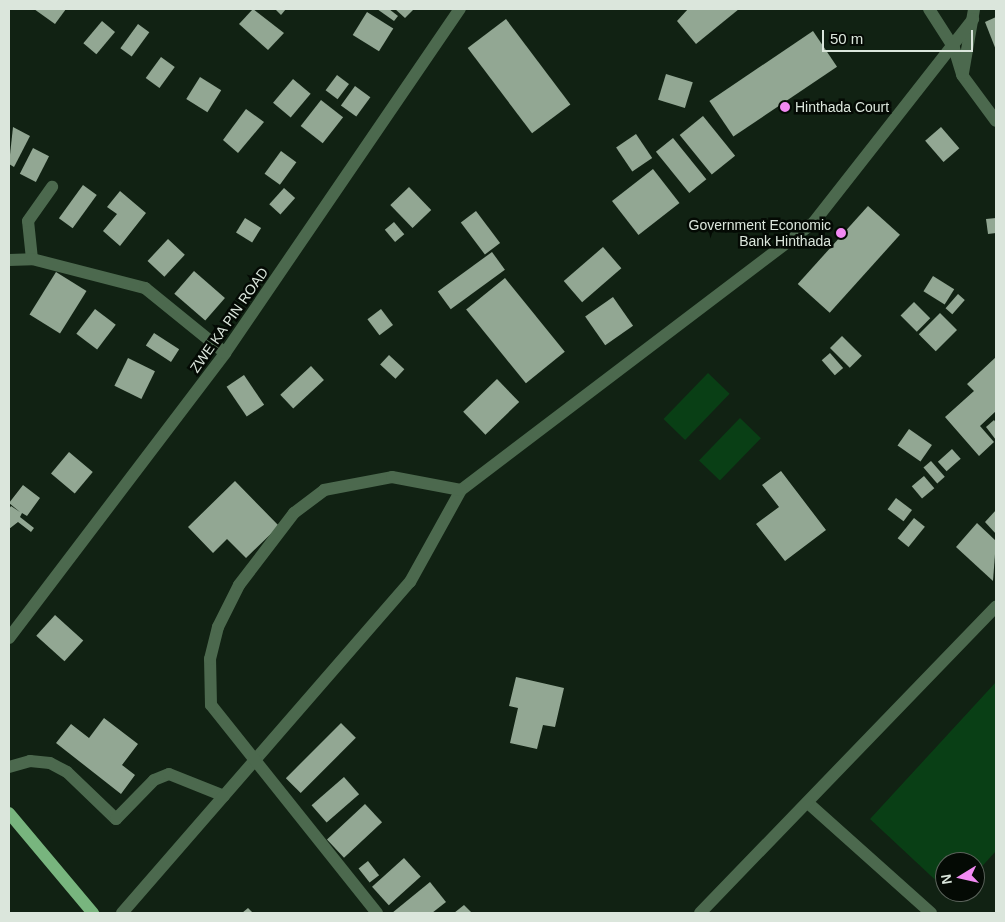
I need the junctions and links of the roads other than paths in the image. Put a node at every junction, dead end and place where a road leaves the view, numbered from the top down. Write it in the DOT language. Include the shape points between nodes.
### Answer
graph roads {
  1 [pos="460,9"];
  2 [pos="929,9"];
  3 [pos="973,14"];
  4 [pos="954,48"];
  5 [pos="962,75"];
  6 [pos="996,121"];
  7 [pos="52,187"];
  8 [pos="32,259"];
  9 [pos="9,260"];
  10 [pos="225,353"];
  11 [pos="461,490"];
  12 [pos="996,606"];
  13 [pos="9,638"];
  14 [pos="254,758"];
  15 [pos="9,766"];
  16 [pos="224,796"];
  17 [pos="808,803"];
  18 [pos="9,813"];
  19 [pos="92,913"];
  20 [pos="122,913"];
  21 [pos="377,913"];
  22 [pos="700,913"];
  23 [pos="930,913"];
  1 -- 10 [label="street, ZWE KA PIN ROAD"];
  2 -- 4 [label="street"];
  3 -- 4 [label="street"];
  3 -- 5 [label="street"];
  4 -- 5 [label="street"];
  4 -- 11 [label="street" via="814,222"];
  5 -- 6 [label="street"];
  7 -- 8 [label="street" via="28,221"];
  8 -- 9 [label="street"];
  8 -- 10 [label="street" via="145,288"];
  10 -- 13 [label="street, ZWE KA PIN ROAD"];
  11 -- 14 [label="street" via="410,582"];
  11 -- 14 [label="street" via="392,477 324,490 294,513 238,585 218,627 210,659 211,706"];
  12 -- 17 [label="street"];
  14 -- 16 [label="street"];
  14 -- 21 [label="street"];
  15 -- 16 [label="street" via="30,761 50,763 68,772 116,819 154,780 169,774"];
  16 -- 20 [label="street"];
  17 -- 22 [label="street"];
  17 -- 23 [label="street"];
  18 -- 19 [label="main road"];
}
